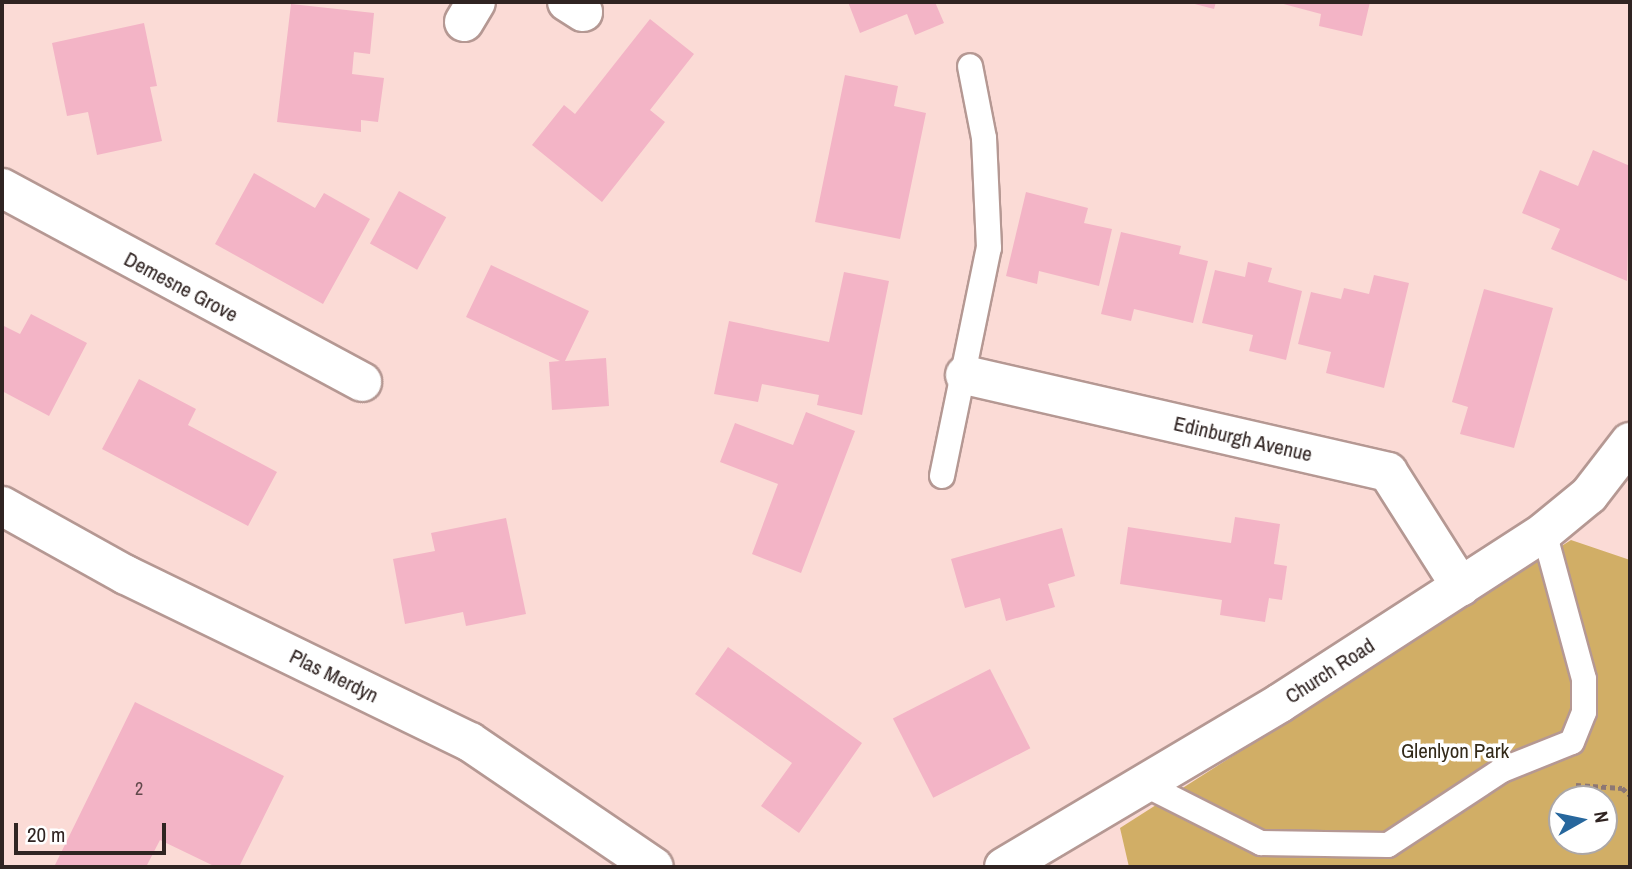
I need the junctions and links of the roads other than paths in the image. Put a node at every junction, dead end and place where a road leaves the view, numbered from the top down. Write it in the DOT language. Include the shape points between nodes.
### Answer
graph roads {
  1 [pos="970,66"];
  2 [pos="2,188"];
  3 [pos="965,375"];
  4 [pos="362,382"];
  5 [pos="1630,442"];
  6 [pos="942,476"];
  7 [pos="2,506"];
  8 [pos="1544,532"];
  9 [pos="1461,587"];
  10 [pos="1146,785"];
  11 [pos="654,867"];
  12 [pos="1004,867"];
  1 -- 3 [label="lane" via="985,138 989,248"];
  2 -- 4 [label="street, Demesne Grove"];
  3 -- 6 [label="lane"];
  3 -- 9 [label="street, Edinburgh Avenue" via="1388,472"];
  5 -- 8 [label="street, Church Road" via="1589,495"];
  7 -- 11 [label="street, Plas Merdyn" via="126,575 470,742"];
  8 -- 9 [label="street, Church Road"];
  8 -- 10 [label="lane" via="1584,679 1584,712 1572,742 1502,770 1388,845 1261,843"];
  9 -- 10 [label="street, Church Road"];
  10 -- 12 [label="street, Church Road"];
}
